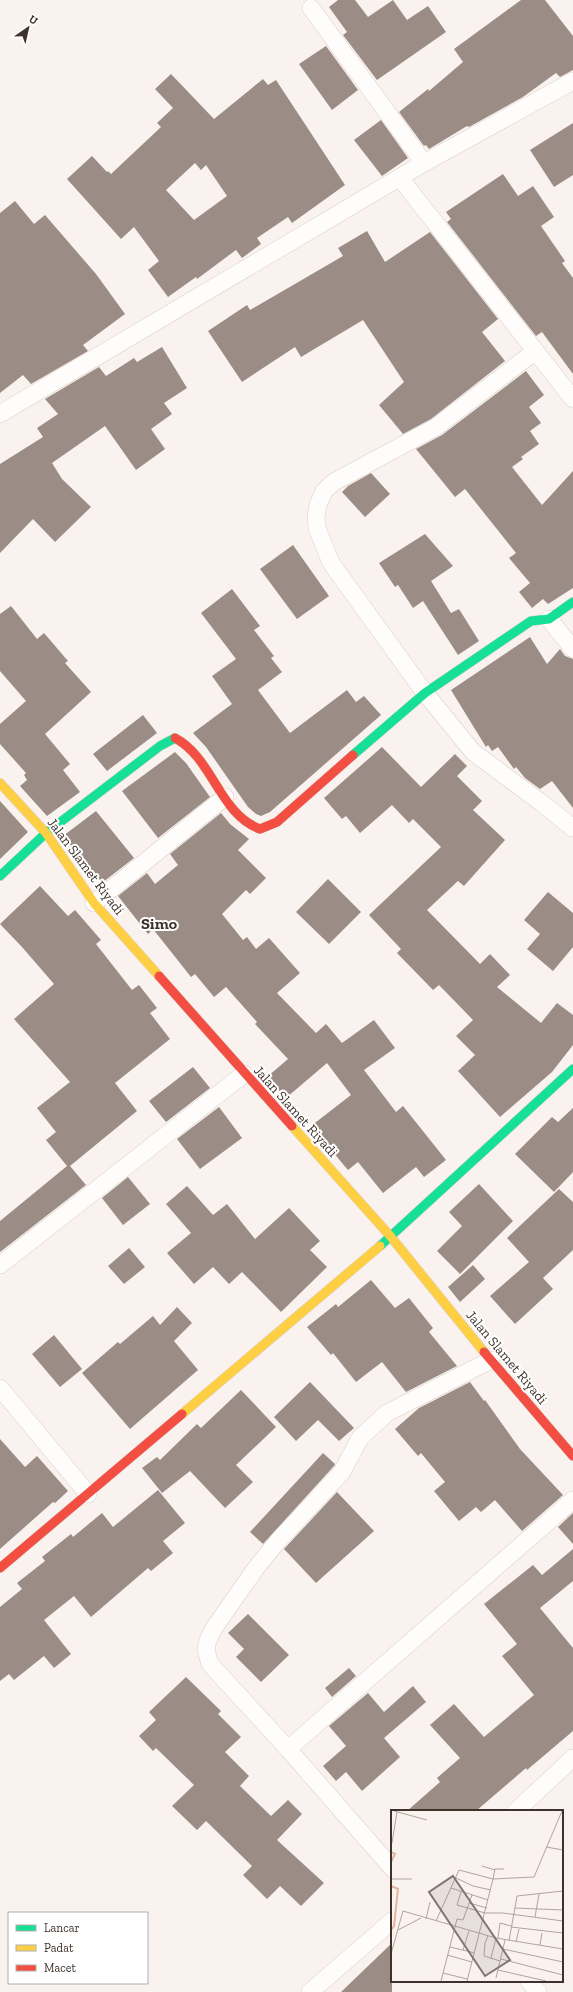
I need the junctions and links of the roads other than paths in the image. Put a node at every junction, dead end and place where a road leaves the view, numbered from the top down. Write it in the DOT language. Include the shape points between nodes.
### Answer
graph roads {
  1 [pos="311,8"];
  2 [pos="573,81"];
  3 [pos="424,163"];
  4 [pos="400,178"];
  5 [pos="534,352"];
  6 [pos="573,399"];
  7 [pos="0,414"];
  8 [pos="573,602"];
  9 [pos="549,619"];
  10 [pos="573,649"];
  11 [pos="424,693"];
  12 [pos="0,782"];
  13 [pos="225,797"];
  14 [pos="573,828"];
  15 [pos="46,833"];
  16 [pos="0,876"];
  17 [pos="94,903"];
  18 [pos="573,1069"];
  19 [pos="244,1074"];
  20 [pos="391,1237"];
  21 [pos="0,1265"];
  22 [pos="491,1360"];
  23 [pos="0,1388"];
  24 [pos="573,1456"];
  25 [pos="88,1494"];
  26 [pos="573,1500"];
  27 [pos="0,1568"];
  28 [pos="288,1749"];
  29 [pos="573,1758"];
  30 [pos="517,1810"];
  31 [pos="391,1867"];
  32 [pos="391,1922"];
  33 [pos="530,1982"];
  34 [pos="310,1992"];
  35 [pos="538,1992"];
  1 -- 3 [label="street"];
  2 -- 3 [label="street"];
  3 -- 4 [label="street"];
  4 -- 5 [label="street"];
  4 -- 7 [label="street"];
  5 -- 6 [label="street"];
  5 -- 11 [label="street" via="436,427 334,482 324,491 318,505 317,528 331,562"];
  8 -- 9 [label="street"];
  9 -- 10 [label="street"];
  9 -- 11 [label="street" via="531,621"];
  11 -- 13 [label="street" via="267,828 249,826"];
  11 -- 14 [label="street" via="473,752"];
  12 -- 15 [label="street, Jalan Slamet Riyadi"];
  13 -- 15 [label="street" via="193,751 185,742 175,738 160,746"];
  13 -- 17 [label="street"];
  15 -- 16 [label="street"];
  15 -- 17 [label="street, Jalan Slamet Riyadi"];
  17 -- 19 [label="street, Jalan Slamet Riyadi"];
  18 -- 20 [label="street"];
  19 -- 20 [label="street, Jalan Slamet Riyadi"];
  19 -- 21 [label="street"];
  20 -- 22 [label="street, Jalan Slamet Riyadi"];
  20 -- 25 [label="street"];
  22 -- 24 [label="street, Jalan Slamet Riyadi"];
  22 -- 28 [label="street" via="387,1413 360,1438 342,1472 256,1568 208,1640 206,1650 210,1664"];
  23 -- 25 [label="street"];
  25 -- 27 [label="street"];
  26 -- 28 [label="street"];
  28 -- 31 [label="street"];
  29 -- 30 [label="street"];
  32 -- 34 [label="street"];
  33 -- 35 [label="street"];
}
